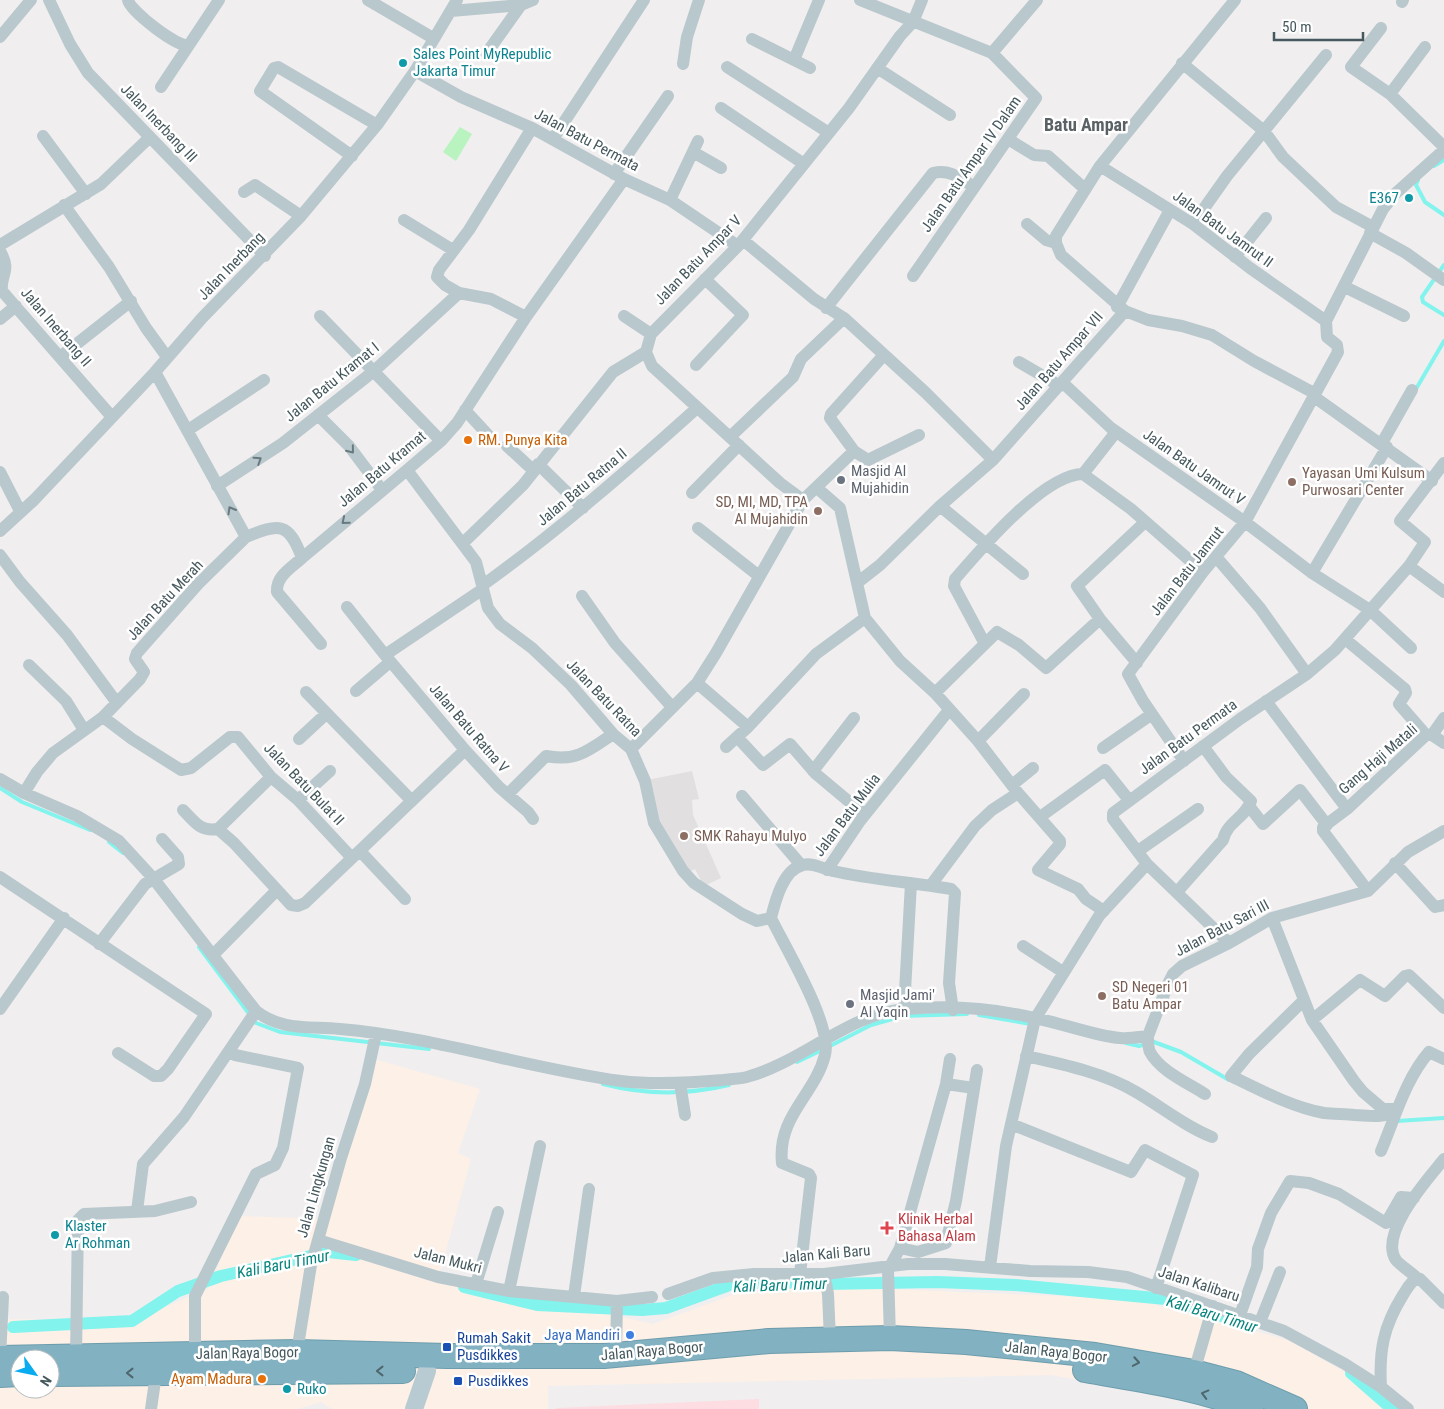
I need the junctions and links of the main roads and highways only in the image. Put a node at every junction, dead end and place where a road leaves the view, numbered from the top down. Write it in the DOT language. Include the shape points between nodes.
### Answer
graph roads {
  1 [pos="769,1348"];
  2 [pos="428,1363"];
  3 [pos="549,1364"];
  4 [pos="7,1366"];
  5 [pos="60,1374"];
  6 [pos="1251,1409"];
  7 [pos="1295,1409"];
  1 -- 3 [label="highway, Jalan Raya Bogor" via="616,1355"];
  1 -- 3 [label="highway, Jalan Raya Bogor" via="610,1370"];
  6 -- 1 [label="highway, Jalan Raya Bogor, one-way" via="1231,1400 1172,1385 1068,1367 892,1351"];
  1 -- 7 [label="highway, Jalan Raya Bogor, one-way" via="830,1339 890,1338 1095,1355 1194,1372 1236,1383"];
  2 -- 3 [label="highway, Jalan Raya Bogor"];
  2 -- 4 [label="highway, Jalan Raya Bogor" via="297,1352 76,1353"];
  2 -- 5 [label="highway, Jalan Raya Bogor, one-way" via="293,1370"];
}
